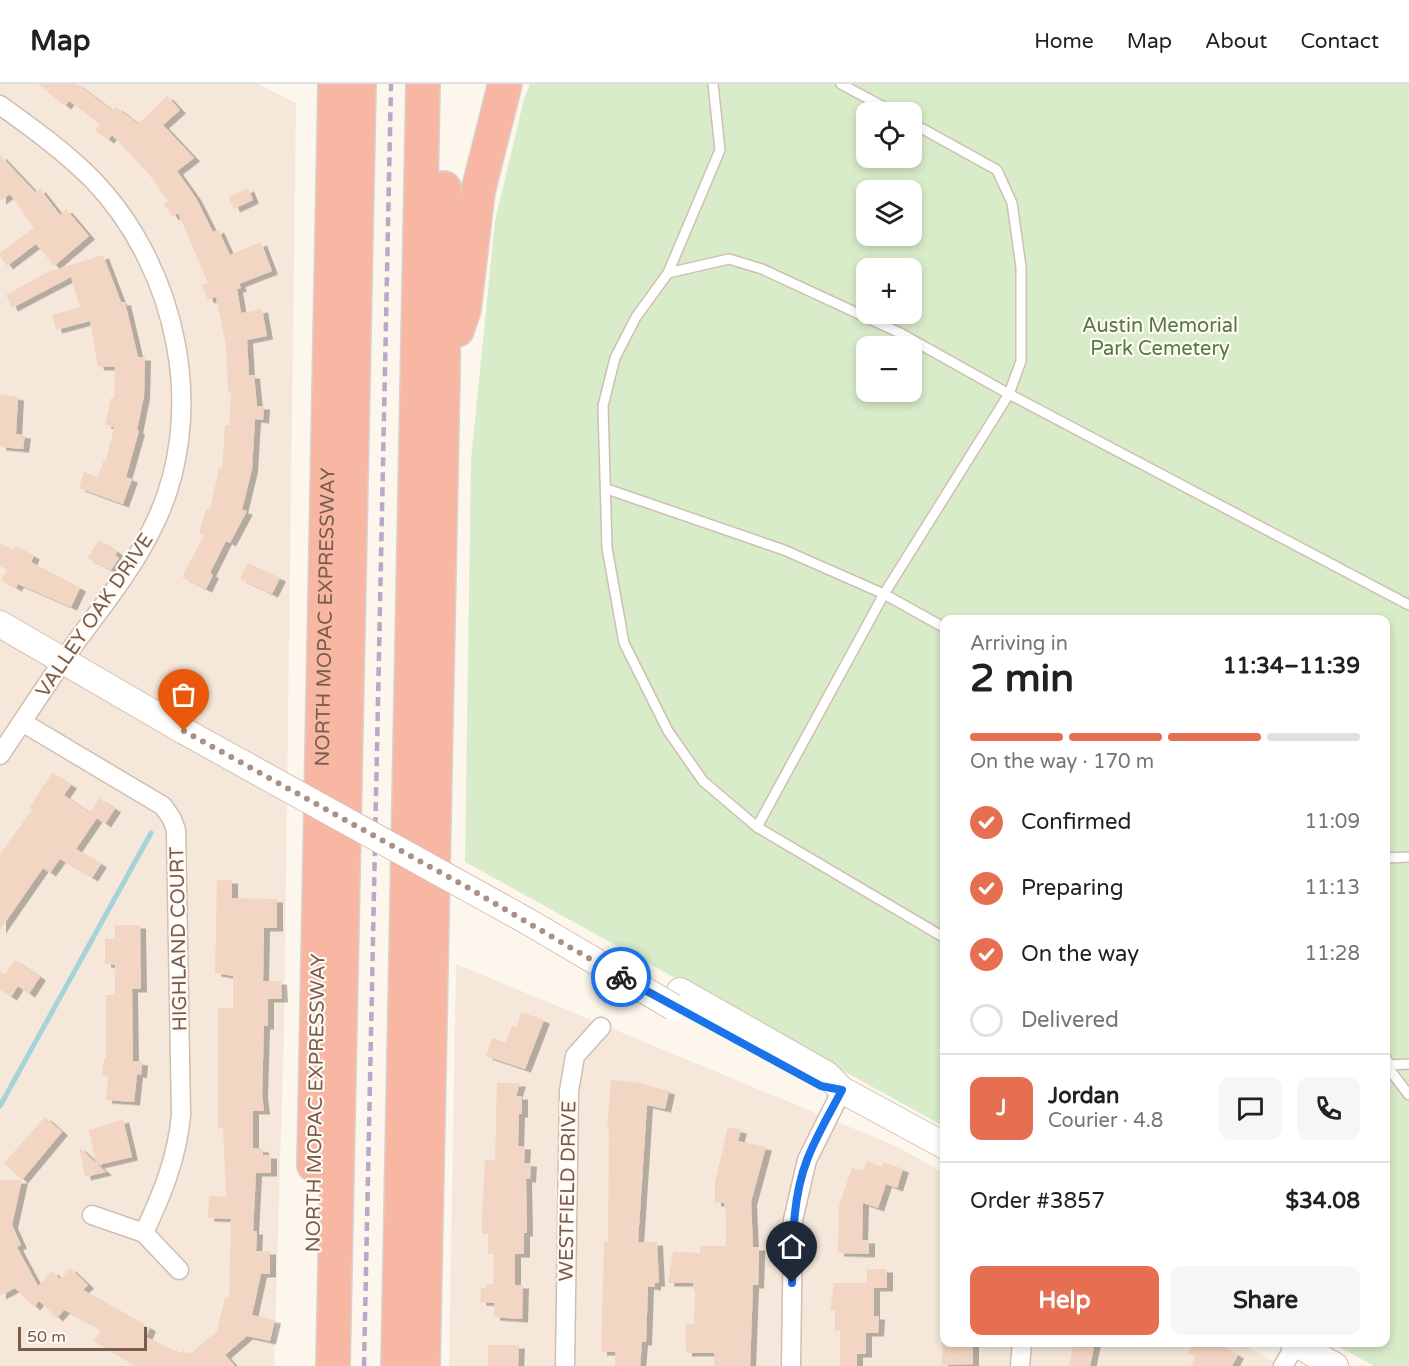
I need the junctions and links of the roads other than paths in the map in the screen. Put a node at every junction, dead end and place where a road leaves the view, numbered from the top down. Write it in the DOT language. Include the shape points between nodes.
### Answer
graph roads {
  1 [pos="359,84"];
  2 [pos="505,84"];
  3 [pos="713,84"];
  4 [pos="841,84"];
  5 [pos="333,93"];
  6 [pos="434,96"];
  7 [pos="874,102"];
  8 [pos="0,105"];
  9 [pos="922,129"];
  10 [pos="668,273"];
  11 [pos="443,372"];
  12 [pos="1009,394"];
  13 [pos="607,489"];
  14 [pos="884,594"];
  15 [pos="1409,605"];
  16 [pos="0,624"];
  17 [pos="940,625"];
  18 [pos="64,659"];
  19 [pos="22,722"];
  20 [pos="0,755"];
  21 [pos="757,827"];
  22 [pos="1409,857"];
  23 [pos="1390,858"];
  24 [pos="940,935"];
  25 [pos="602,1028"];
  26 [pos="1390,1063"];
  27 [pos="1409,1064"];
  28 [pos="1390,1067"];
  29 [pos="842,1090"];
  30 [pos="1409,1095"];
  31 [pos="940,1143"];
  32 [pos="92,1215"];
  33 [pos="144,1233"];
  34 [pos="179,1270"];
  35 [pos="1022,1347"];
  36 [pos="1293,1347"];
  37 [pos="1302,1347"];
  38 [pos="310,1366"];
  39 [pos="333,1366"];
  40 [pos="398,1366"];
  41 [pos="423,1366"];
  42 [pos="565,1366"];
  43 [pos="791,1366"];
  44 [pos="1020,1366"];
  45 [pos="1283,1366"];
  46 [pos="1335,1366"];
  1 -- 39 [label="highway"];
  2 -- 11 [label="highway" via="478,191 464,309"];
  3 -- 10 [label="lane" via="720,150"];
  4 -- 7 [label="lane"];
  5 -- 38 [label="highway, NORTH MOPAC EXPRESSWAY"];
  6 -- 11 [label="highway"];
  6 -- 40 [label="highway"];
  8 -- 18 [label="street, VALLEY OAK DRIVE" via="56,146 93,180 127,224 164,295 183,389 175,458 153,528 129,569"];
  9 -- 12 [label="lane" via="997,170 1012,203 1021,267 1021,361"];
  10 -- 12 [label="lane" via="729,259 762,269 900,333"];
  10 -- 13 [label="lane" via="636,317 615,358 603,406"];
  11 -- 41 [label="highway"];
  12 -- 14 [label="lane"];
  12 -- 15 [label="lane"];
  13 -- 14 [label="lane" via="784,550"];
  13 -- 21 [label="lane" via="607,548 624,643 668,731 702,781"];
  14 -- 17 [label="lane"];
  14 -- 21 [label="lane"];
  16 -- 18 [label="street"];
  18 -- 19 [label="street, VALLEY OAK DRIVE"];
  18 -- 29 [label="street" via="93,666 188,724 461,864 676,999 826,1074"];
  19 -- 20 [label="street, VALLEY OAK DRIVE"];
  19 -- 33 [label="street, HIGHLAND COURT" via="163,806 176,830 179,1142 171,1173"];
  21 -- 24 [label="lane"];
  22 -- 23 [label="lane"];
  25 -- 42 [label="street, WESTFIELD DRIVE" via="575,1056 569,1091"];
  26 -- 27 [label="lane"];
  28 -- 30 [label="lane"];
  29 -- 31 [label="street"];
  29 -- 43 [label="street" via="807,1160 793,1220"];
  32 -- 33 [label="street"];
  33 -- 34 [label="street"];
  35 -- 44 [label="street"];
  36 -- 45 [label="street"];
  37 -- 46 [label="street"];
}
